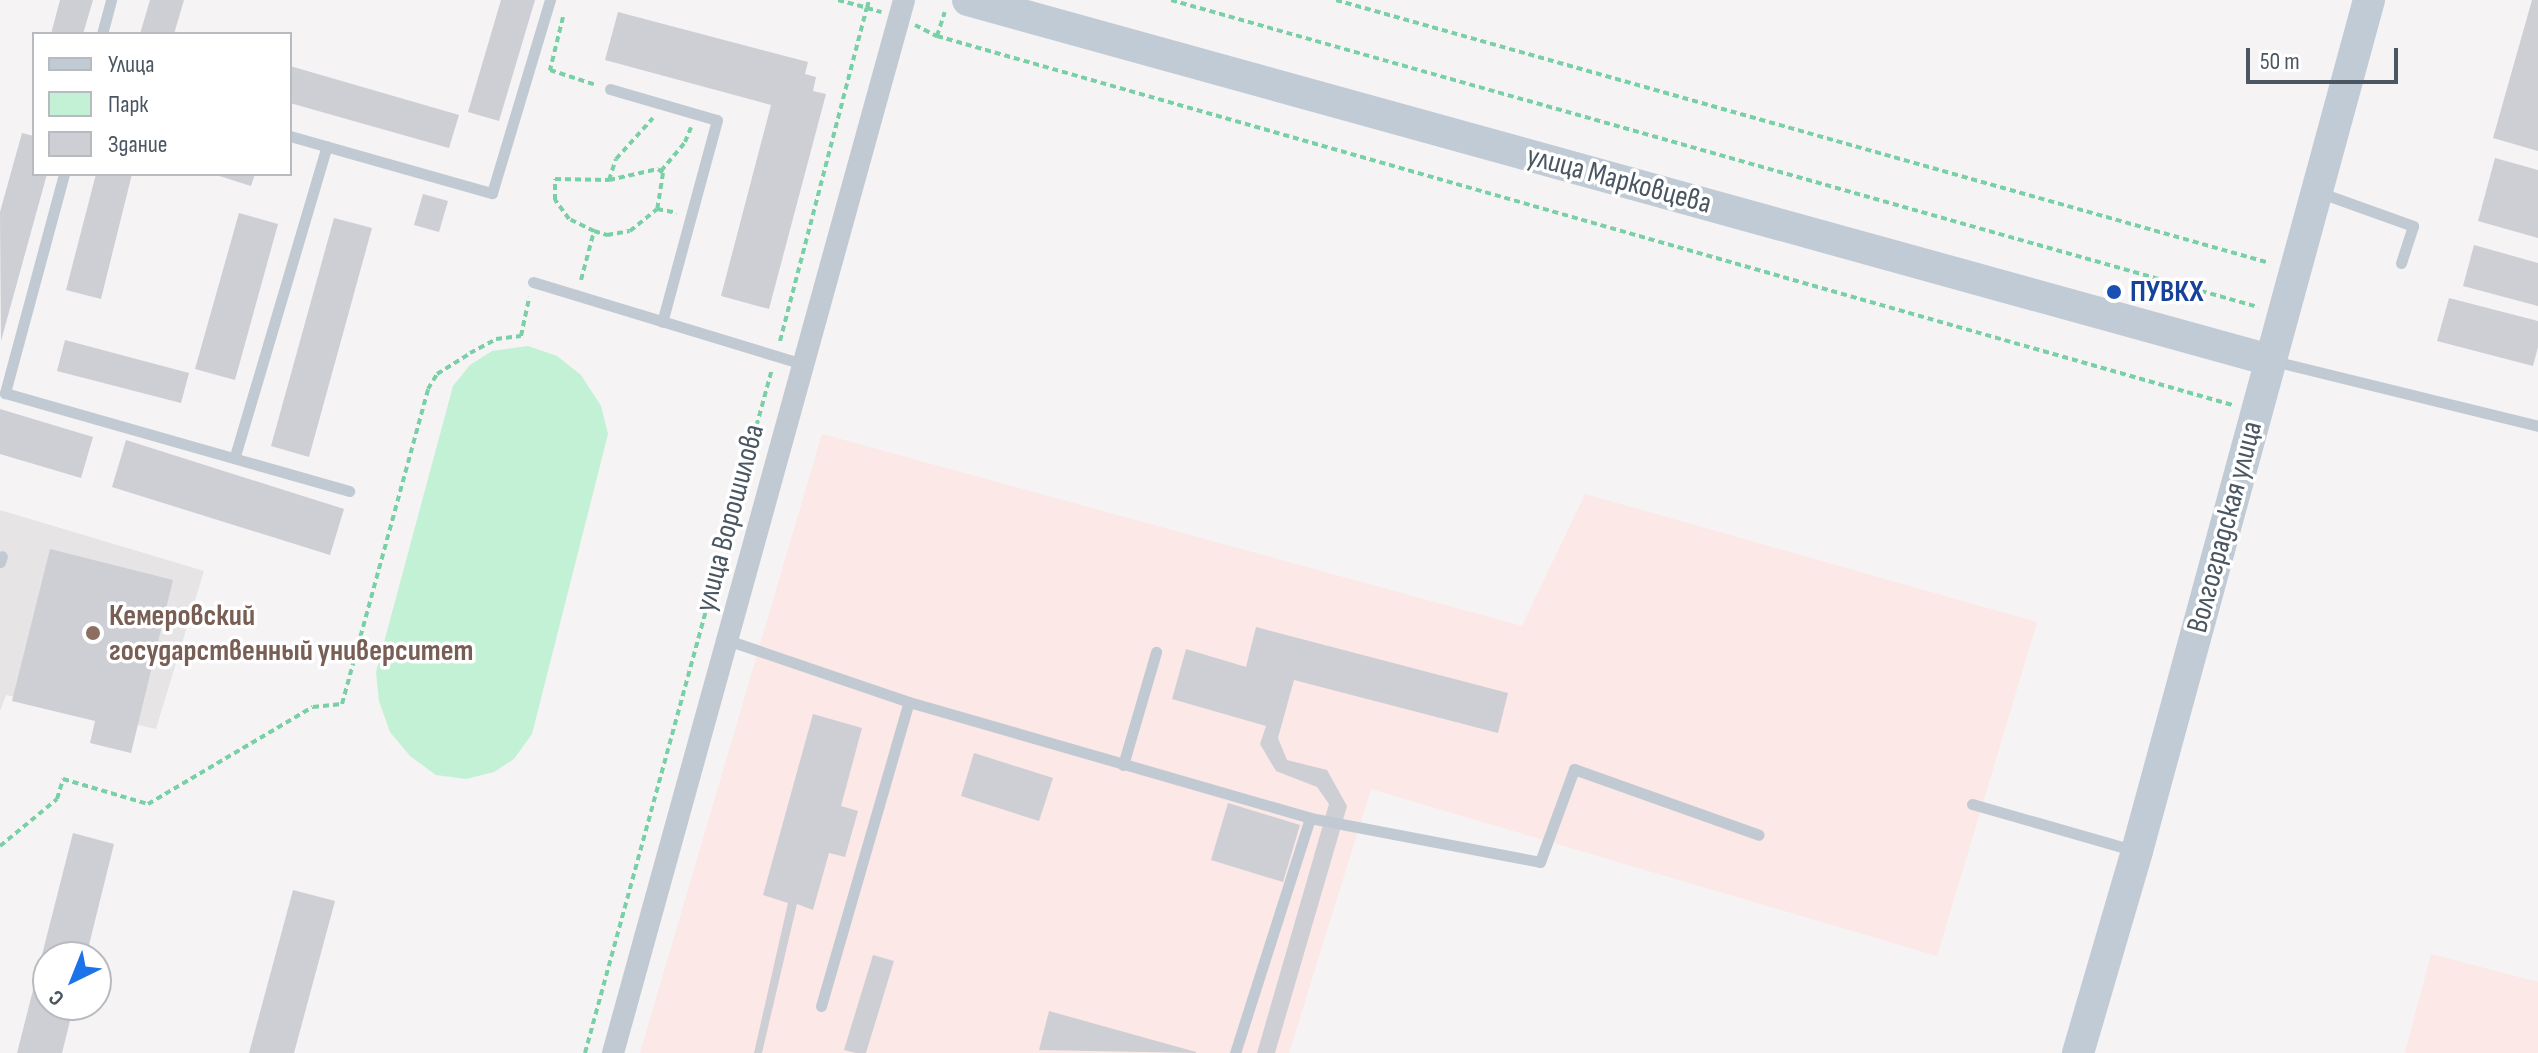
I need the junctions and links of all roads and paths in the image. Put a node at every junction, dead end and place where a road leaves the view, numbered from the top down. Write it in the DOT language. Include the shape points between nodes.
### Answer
graph roads {
  1 [pos="111,0"];
  2 [pos="550,0"];
  3 [pos="838,0"];
  4 [pos="869,0"];
  5 [pos="1171,0"];
  6 [pos="1336,0"];
  7 [pos="2369,0"];
  8 [pos="957,4"];
  9 [pos="867,8"];
  10 [pos="902,9"];
  11 [pos="564,14"];
  12 [pos="103,32"];
  13 [pos="937,36"];
  14 [pos="610,89"];
  15 [pos="663,104"];
  16 [pos="697,114"];
  17 [pos="292,137"];
  18 [pos="327,146"];
  19 [pos="661,171"];
  20 [pos="63,176"];
  21 [pos="609,180"];
  22 [pos="2316,191"];
  23 [pos="657,209"];
  24 [pos="691,216"];
  25 [pos="594,231"];
  26 [pos="2270,263"];
  27 [pos="2401,263"];
  28 [pos="533,282"];
  29 [pos="577,296"];
  30 [pos="2258,307"];
  31 [pos="662,322"];
  32 [pos="776,356"];
  33 [pos="2270,360"];
  34 [pos="803,364"];
  35 [pos="3,392"];
  36 [pos="2232,405"];
  37 [pos="2538,426"];
  38 [pos="235,456"];
  39 [pos="349,491"];
  40 [pos="727,640"];
  41 [pos="1156,652"];
  42 [pos="909,702"];
  43 [pos="1123,765"];
  44 [pos="1972,804"];
  45 [pos="1310,818"];
  46 [pos="1759,835"];
  47 [pos="0,846"];
  48 [pos="2137,851"];
  49 [pos="821,1006"];
  50 [pos="585,1053"];
  51 [pos="613,1053"];
  52 [pos="1235,1053"];
  53 [pos="2078,1053"];
  1 -- 12 [label="lane"];
  2 -- 18 [label="lane" via="492,193"];
  3 -- 9 [label="path"];
  4 -- 9 [label="path"];
  5 -- 30 [label="path"];
  6 -- 26 [label="path"];
  7 -- 22 [label="main road, Волгоградская улица"];
  8 -- 13 [label="path"];
  8 -- 33 [label="main road, улица Марковцева"];
  9 -- 10 [label="path"];
  9 -- 32 [label="path"];
  10 -- 13 [label="path"];
  10 -- 34 [label="street, улица Ворошилова"];
  11 -- 14 [label="path" via="550,70"];
  13 -- 36 [label="path"];
  14 -- 15 [label="lane"];
  15 -- 16 [label="lane"];
  15 -- 21 [label="path" via="644,133 616,159"];
  16 -- 19 [label="path" via="685,142"];
  16 -- 24 [label="lane" via="717,120"];
  17 -- 18 [label="lane"];
  18 -- 38 [label="lane"];
  19 -- 21 [label="path"];
  19 -- 23 [label="path"];
  20 -- 35 [label="lane"];
  21 -- 25 [label="path" via="555,179 555,200 569,219"];
  22 -- 27 [label="lane" via="2413,226"];
  22 -- 33 [label="main road, Волгоградская улица"];
  23 -- 24 [label="path"];
  23 -- 25 [label="path" via="630,231"];
  24 -- 31 [label="lane"];
  25 -- 29 [label="path"];
  28 -- 29 [label="lane"];
  28 -- 47 [label="path" via="521,336 496,339 470,353 437,374 428,389 342,704 313,707 148,804 63,779 57,799"];
  29 -- 31 [label="lane"];
  31 -- 32 [label="lane"];
  32 -- 34 [label="lane"];
  32 -- 50 [label="path"];
  33 -- 37 [label="lane"];
  33 -- 48 [label="main road, Волгоградская улица"];
  34 -- 40 [label="street, улица Ворошилова"];
  35 -- 38 [label="lane"];
  38 -- 39 [label="lane"];
  40 -- 42 [label="lane"];
  40 -- 51 [label="street, улица Ворошилова"];
  41 -- 43 [label="lane"];
  42 -- 43 [label="lane"];
  42 -- 49 [label="lane"];
  43 -- 45 [label="lane"];
  44 -- 48 [label="lane"];
  45 -- 46 [label="lane" via="1540,862 1574,769"];
  45 -- 52 [label="lane"];
  48 -- 53 [label="main road, Волгоградская улица"];
}
